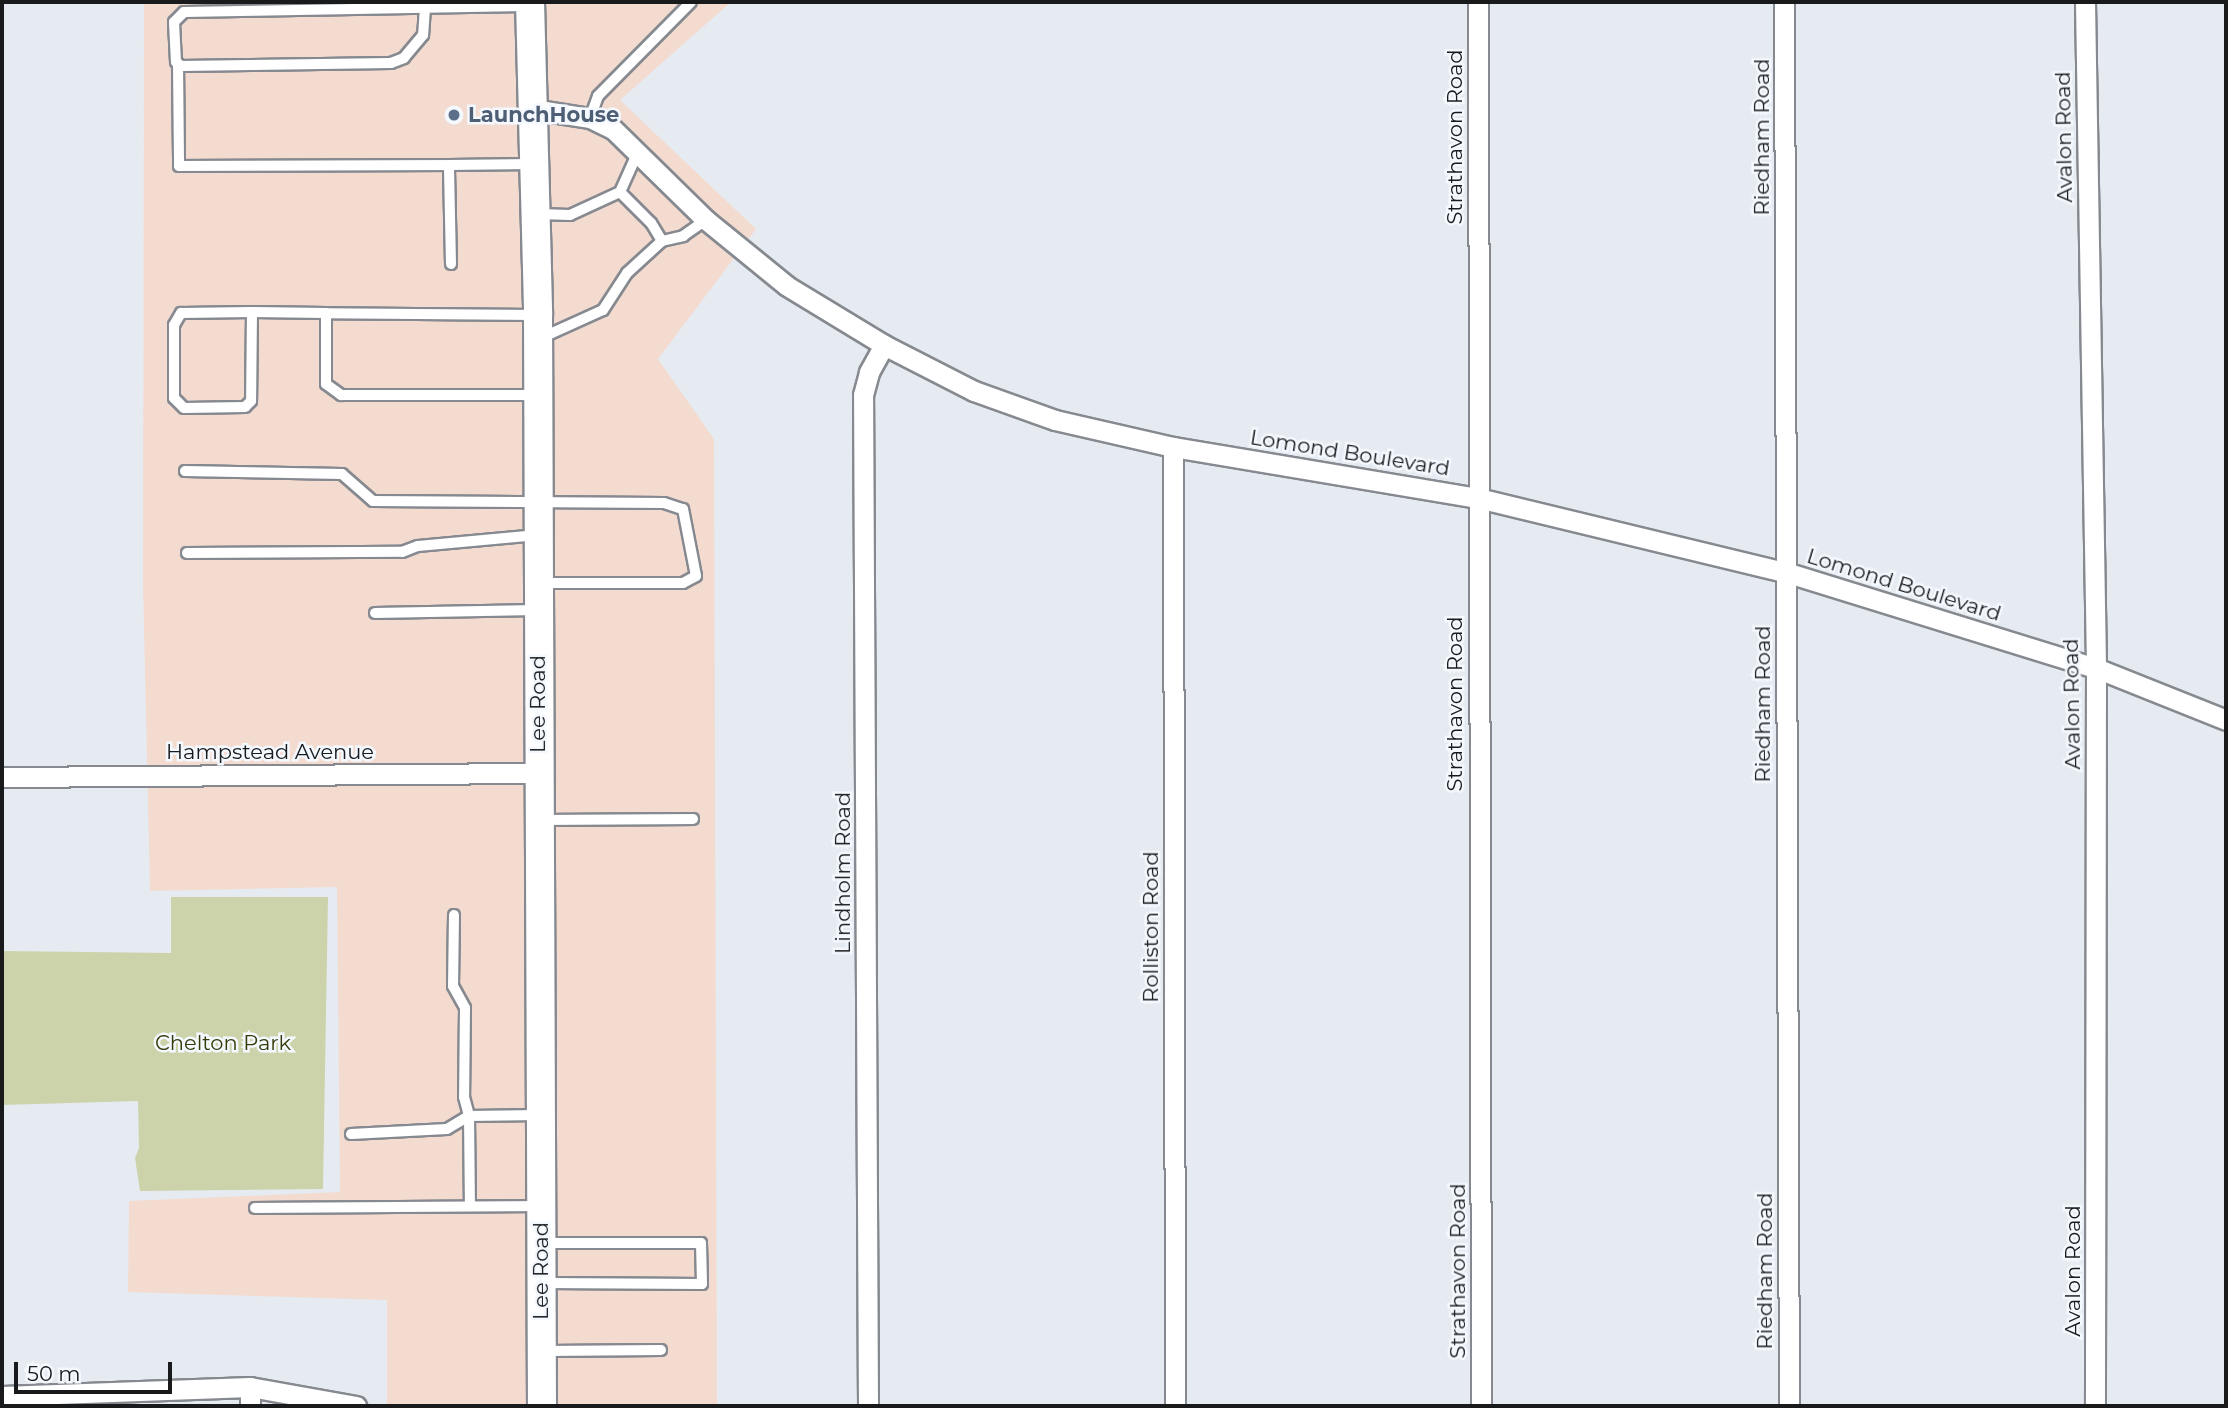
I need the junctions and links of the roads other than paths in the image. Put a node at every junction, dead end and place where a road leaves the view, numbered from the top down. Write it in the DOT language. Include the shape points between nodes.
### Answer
graph roads {
  1 [pos="691,2"];
  2 [pos="1478,2"];
  3 [pos="1784,2"];
  4 [pos="2085,2"];
  5 [pos="530,4"];
  6 [pos="425,8"];
  7 [pos="178,64"];
  8 [pos="532,109"];
  9 [pos="590,118"];
  10 [pos="638,152"];
  11 [pos="534,164"];
  12 [pos="449,165"];
  13 [pos="620,192"];
  14 [pos="535,214"];
  15 [pos="706,220"];
  16 [pos="662,241"];
  17 [pos="451,264"];
  18 [pos="252,312"];
  19 [pos="326,313"];
  20 [pos="538,327"];
  21 [pos="884,345"];
  22 [pos="538,395"];
  23 [pos="1173,447"];
  24 [pos="185,471"];
  25 [pos="1478,498"];
  26 [pos="538,503"];
  27 [pos="538,535"];
  28 [pos="187,553"];
  29 [pos="1785,572"];
  30 [pos="538,596"];
  31 [pos="375,612"];
  32 [pos="2096,668"];
  33 [pos="2226,720"];
  34 [pos="538,773"];
  35 [pos="2,777"];
  36 [pos="693,819"];
  37 [pos="538,820"];
  38 [pos="454,915"];
  39 [pos="540,1115"];
  40 [pos="469,1116"];
  41 [pos="351,1135"];
  42 [pos="470,1206"];
  43 [pos="541,1206"];
  44 [pos="256,1208"];
  45 [pos="541,1243"];
  46 [pos="541,1283"];
  47 [pos="542,1350"];
  48 [pos="661,1350"];
  49 [pos="2,1396"];
  50 [pos="250,1397"];
  51 [pos="356,1406"];
  52 [pos="542,1406"];
  53 [pos="868,1406"];
  54 [pos="1175,1406"];
  55 [pos="1481,1406"];
  56 [pos="1788,1406"];
  57 [pos="2095,1406"];
  1 -- 9 [label="lane" via="598,96"];
  2 -- 25 [label="street, Strathavon Road"];
  3 -- 29 [label="street, Riedham Road"];
  4 -- 32 [label="street, Avalon Road"];
  5 -- 6 [label="lane"];
  5 -- 8 [label="main road, Lee Road"];
  6 -- 7 [label="lane" via="424,35 404,58 391,63"];
  6 -- 7 [label="lane" via="184,12 174,22"];
  7 -- 12 [label="lane" via="179,166"];
  8 -- 9 [label="street, Lomond Boulevard"];
  8 -- 11 [label="main road, Lee Road"];
  9 -- 10 [label="street, Lomond Boulevard" via="613,129"];
  10 -- 13 [label="lane"];
  10 -- 15 [label="street, Lomond Boulevard"];
  11 -- 12 [label="lane"];
  11 -- 14 [label="main road, Lee Road"];
  12 -- 17 [label="lane"];
  13 -- 14 [label="lane" via="570,215"];
  13 -- 16 [label="lane"];
  14 -- 20 [label="main road, Lee Road"];
  15 -- 16 [label="lane" via="683,236"];
  15 -- 21 [label="street, Lomond Boulevard" via="787,286"];
  16 -- 20 [label="lane" via="627,273 603,310"];
  18 -- 18 [label="lane" via="181,313 174,325 174,398 184,408 245,407 251,401"];
  18 -- 19 [label="lane"];
  19 -- 20 [label="lane"];
  19 -- 22 [label="lane" via="326,384 341,395"];
  20 -- 22 [label="main road, Lee Road"];
  21 -- 23 [label="street, Lomond Boulevard" via="997,399 1055,420"];
  21 -- 53 [label="street, Lindholm Road" via="863,395"];
  22 -- 26 [label="main road, Lee Road"];
  23 -- 25 [label="street, Lomond Boulevard"];
  23 -- 54 [label="street, Rolliston Road"];
  24 -- 26 [label="lane" via="342,474 373,501"];
  25 -- 29 [label="street, Lomond Boulevard"];
  25 -- 55 [label="street, Strathavon Road"];
  26 -- 27 [label="main road, Lee Road"];
  26 -- 30 [label="lane" via="664,503 683,509 696,576 682,583"];
  27 -- 28 [label="lane" via="418,545 402,552"];
  27 -- 30 [label="main road, Lee Road"];
  29 -- 32 [label="street, Lomond Boulevard"];
  29 -- 56 [label="street, Riedham Road"];
  30 -- 31 [label="lane"];
  30 -- 34 [label="main road, Lee Road"];
  32 -- 33 [label="street, Lomond Boulevard"];
  32 -- 57 [label="street, Avalon Road"];
  34 -- 35 [label="street, Hampstead Avenue"];
  34 -- 37 [label="main road, Lee Road"];
  36 -- 37 [label="lane"];
  37 -- 39 [label="main road, Lee Road"];
  38 -- 40 [label="lane" via="453,986 465,1008 464,1097"];
  39 -- 40 [label="lane"];
  39 -- 43 [label="main road, Lee Road"];
  40 -- 41 [label="lane" via="447,1129"];
  40 -- 42 [label="lane"];
  42 -- 43 [label="lane"];
  42 -- 44 [label="lane"];
  43 -- 45 [label="main road, Lee Road"];
  45 -- 46 [label="main road, Lee Road"];
  45 -- 46 [label="lane" via="701,1243 702,1284"];
  46 -- 47 [label="main road, Lee Road"];
  47 -- 48 [label="lane"];
  47 -- 52 [label="main road, Lee Road"];
  49 -- 50 [label="street"];
  50 -- 51 [label="street"];
}
